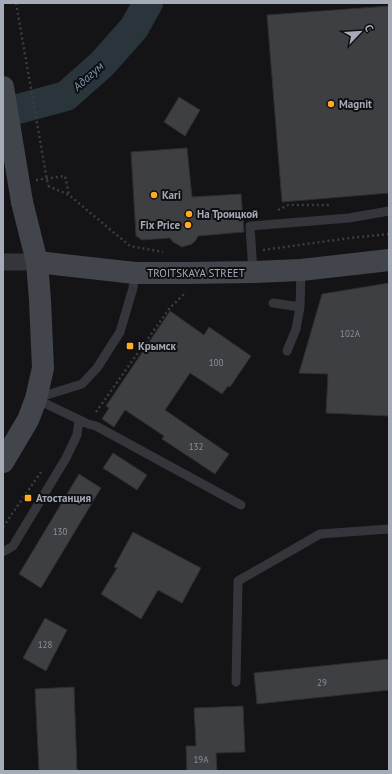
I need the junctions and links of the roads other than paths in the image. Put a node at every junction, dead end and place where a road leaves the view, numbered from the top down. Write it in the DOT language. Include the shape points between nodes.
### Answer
graph roads {
  1 [pos="3,87"];
  2 [pos="389,211"];
  3 [pos="389,260"];
  4 [pos="3,262"];
  5 [pos="37,262"];
  6 [pos="252,262"];
  7 [pos="301,270"];
  8 [pos="135,274"];
  9 [pos="273,303"];
  10 [pos="300,307"];
  11 [pos="288,351"];
  12 [pos="36,398"];
  13 [pos="84,422"];
  14 [pos="3,462"];
  15 [pos="241,505"];
  16 [pos="389,529"];
  17 [pos="3,552"];
  18 [pos="236,682"];
  1 -- 5 [label="main road, bridge" via="22,202"];
  2 -- 6 [label="lane" via="349,218 250,226"];
  3 -- 7 [label="main road, TROITSKAYA STREET"];
  4 -- 5 [label="street, TROITSKAYA STREET"];
  5 -- 8 [label="main road, TROITSKAYA STREET"];
  5 -- 12 [label="main road" via="43,368"];
  6 -- 7 [label="main road, TROITSKAYA STREET"];
  6 -- 8 [label="main road, TROITSKAYA STREET" via="188,273"];
  7 -- 10 [label="lane"];
  8 -- 12 [label="lane" via="120,332 97,368 82,384"];
  9 -- 10 [label="lane"];
  10 -- 11 [label="lane"];
  12 -- 13 [label="lane"];
  12 -- 14 [label="main road" via="28,420"];
  13 -- 15 [label="lane" via="96,426"];
  13 -- 17 [label="lane" via="66,458 13,546"];
  16 -- 18 [label="lane" via="320,534 238,581"];
}
